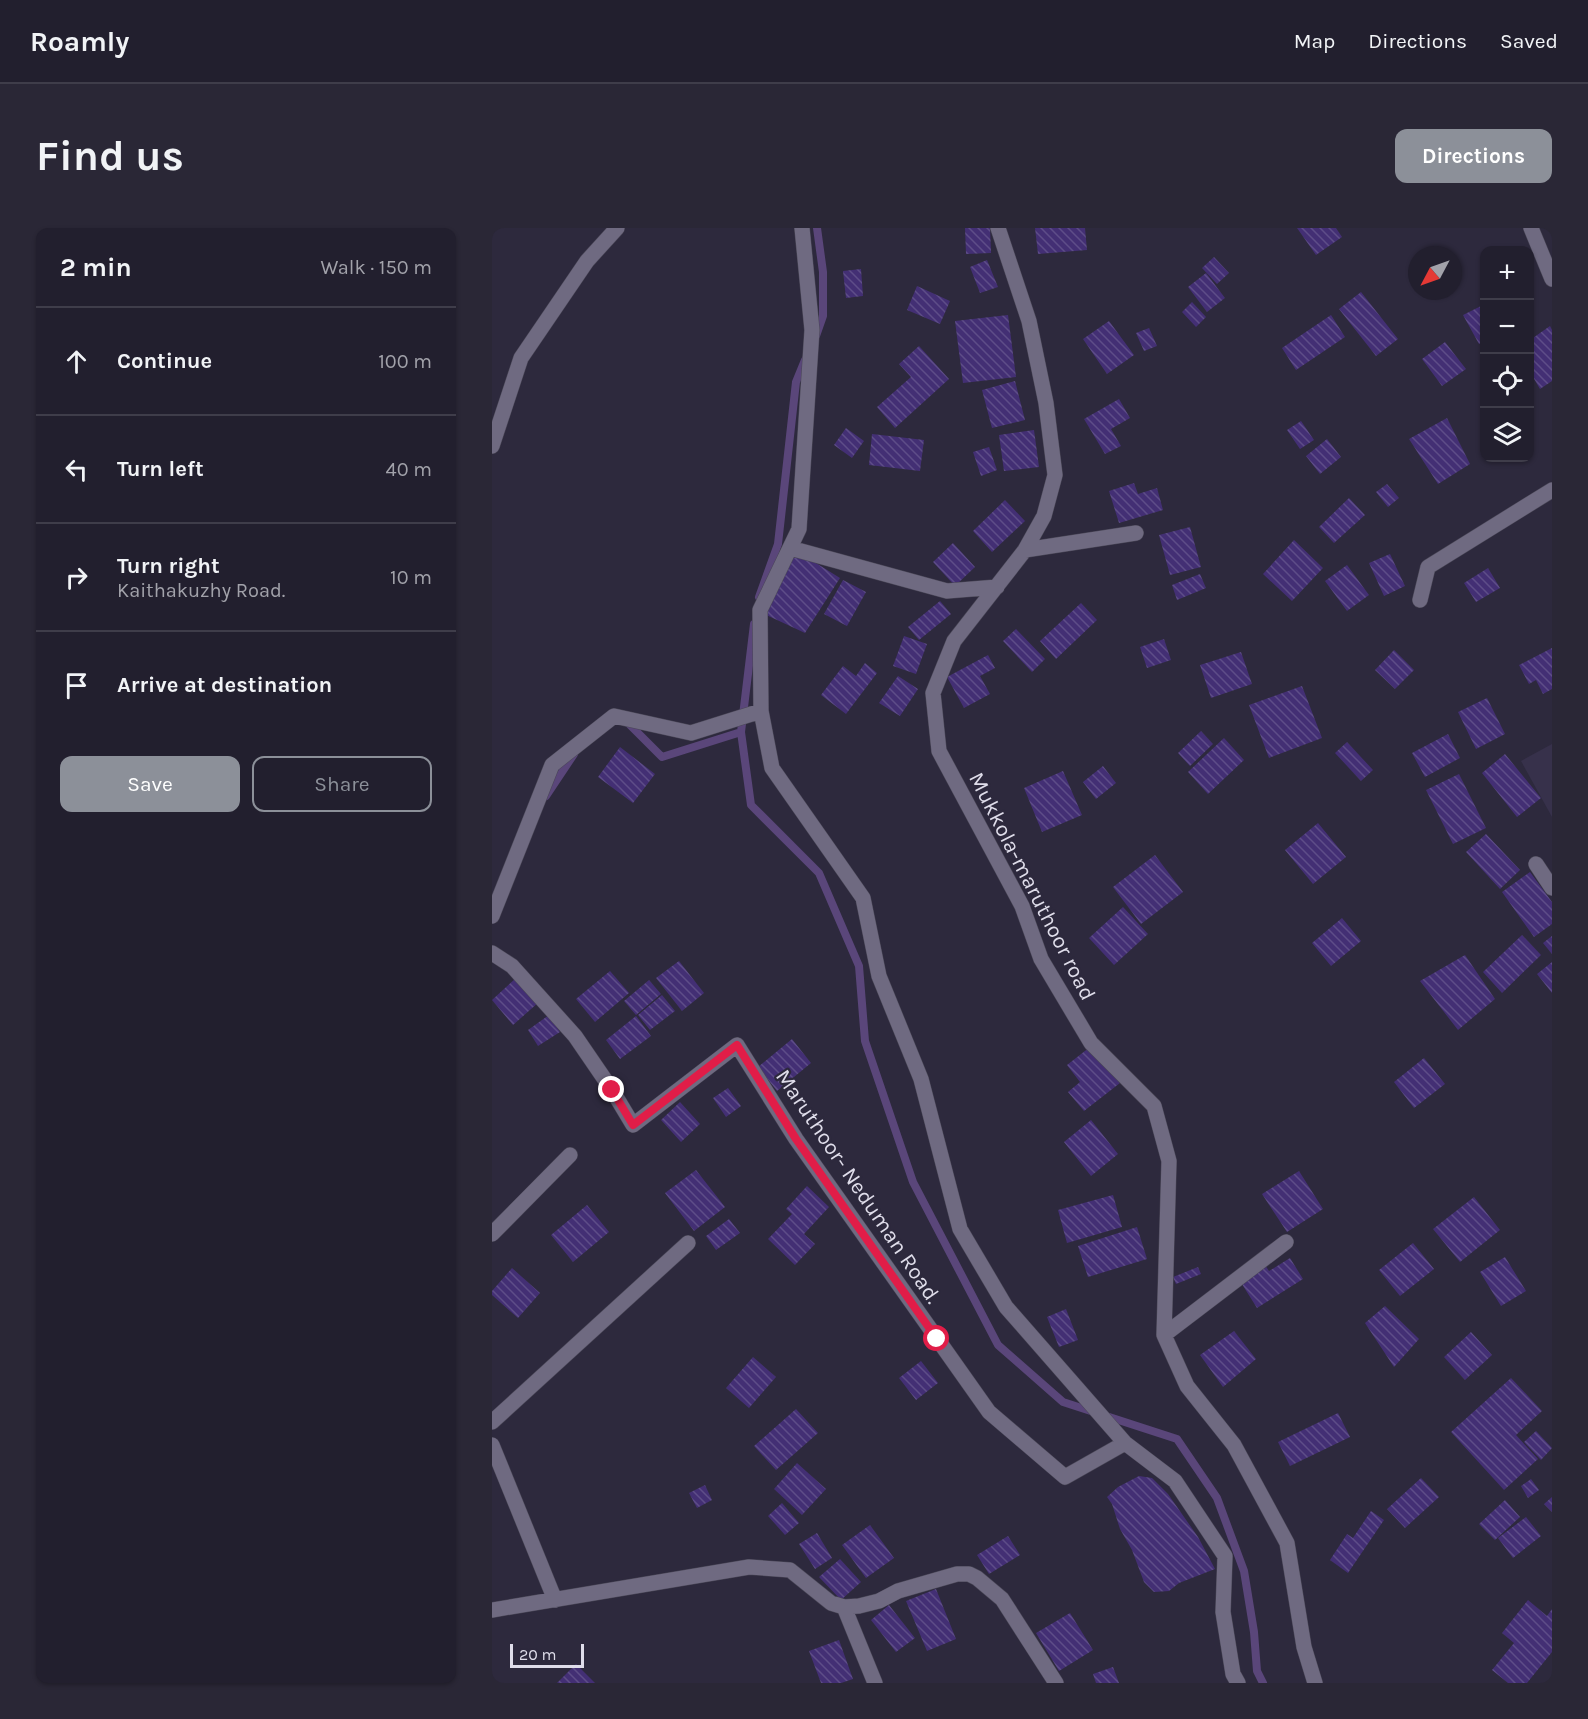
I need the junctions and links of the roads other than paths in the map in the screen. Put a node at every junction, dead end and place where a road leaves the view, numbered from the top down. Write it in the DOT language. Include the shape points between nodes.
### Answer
graph roads {
  1 [pos="617,228"];
  2 [pos="802,228"];
  3 [pos="998,228"];
  4 [pos="1531,228"];
  5 [pos="1552,279"];
  6 [pos="492,446"];
  7 [pos="1552,490"];
  8 [pos="1136,533"];
  9 [pos="790,548"];
  10 [pos="1025,550"];
  11 [pos="998,587"];
  12 [pos="1420,600"];
  13 [pos="760,711"];
  14 [pos="1536,864"];
  15 [pos="1552,888"];
  16 [pos="492,916"];
  17 [pos="492,953"];
  18 [pos="570,1155"];
  19 [pos="492,1234"];
  20 [pos="1286,1242"];
  21 [pos="688,1243"];
  22 [pos="1164,1335"];
  23 [pos="492,1422"];
  24 [pos="1125,1443"];
  25 [pos="492,1444"];
  26 [pos="555,1600"];
  27 [pos="844,1607"];
  28 [pos="492,1610"];
  29 [pos="875,1683"];
  30 [pos="1056,1683"];
  31 [pos="1238,1683"];
  32 [pos="1315,1683"];
  1 -- 6 [label="street" via="587,261 521,358"];
  2 -- 9 [label="street" via="812,330 799,529"];
  3 -- 10 [label="street, Mukkola-maruthoor road" via="1029,321 1055,475 1044,516"];
  4 -- 5 [label="street"];
  7 -- 12 [label="street" via="1428,567"];
  8 -- 10 [label="street"];
  9 -- 11 [label="street" via="947,591"];
  9 -- 13 [label="street" via="760,610"];
  10 -- 11 [label="street, Mukkola-maruthoor road"];
  11 -- 22 [label="street, Mukkola-maruthoor road" via="954,641 933,693 939,751 1022,906 1041,959 1091,1043 1154,1106 1169,1161"];
  13 -- 16 [label="street" via="691,733 614,716 552,765"];
  13 -- 24 [label="street" via="771,768 863,898 879,976 921,1079 960,1229 1006,1307"];
  14 -- 15 [label="street"];
  17 -- 24 [label="street, Maruthoor- Neduman Road." via="512,966 575,1036 633,1125 737,1045 796,1139 989,1412 1065,1477"];
  18 -- 19 [label="street"];
  20 -- 22 [label="street"];
  21 -- 23 [label="street"];
  22 -- 32 [label="street, Mukkola-maruthoor road" via="1187,1386 1234,1445 1287,1544 1304,1647"];
  24 -- 31 [label="street" via="1175,1481 1225,1556 1223,1612 1233,1674"];
  25 -- 26 [label="street"];
  26 -- 27 [label="street" via="749,1567 790,1570 831,1603"];
  26 -- 28 [label="street"];
  27 -- 29 [label="street"];
  27 -- 30 [label="street" via="879,1601 897,1591 969,1574 1002,1599"];
}
